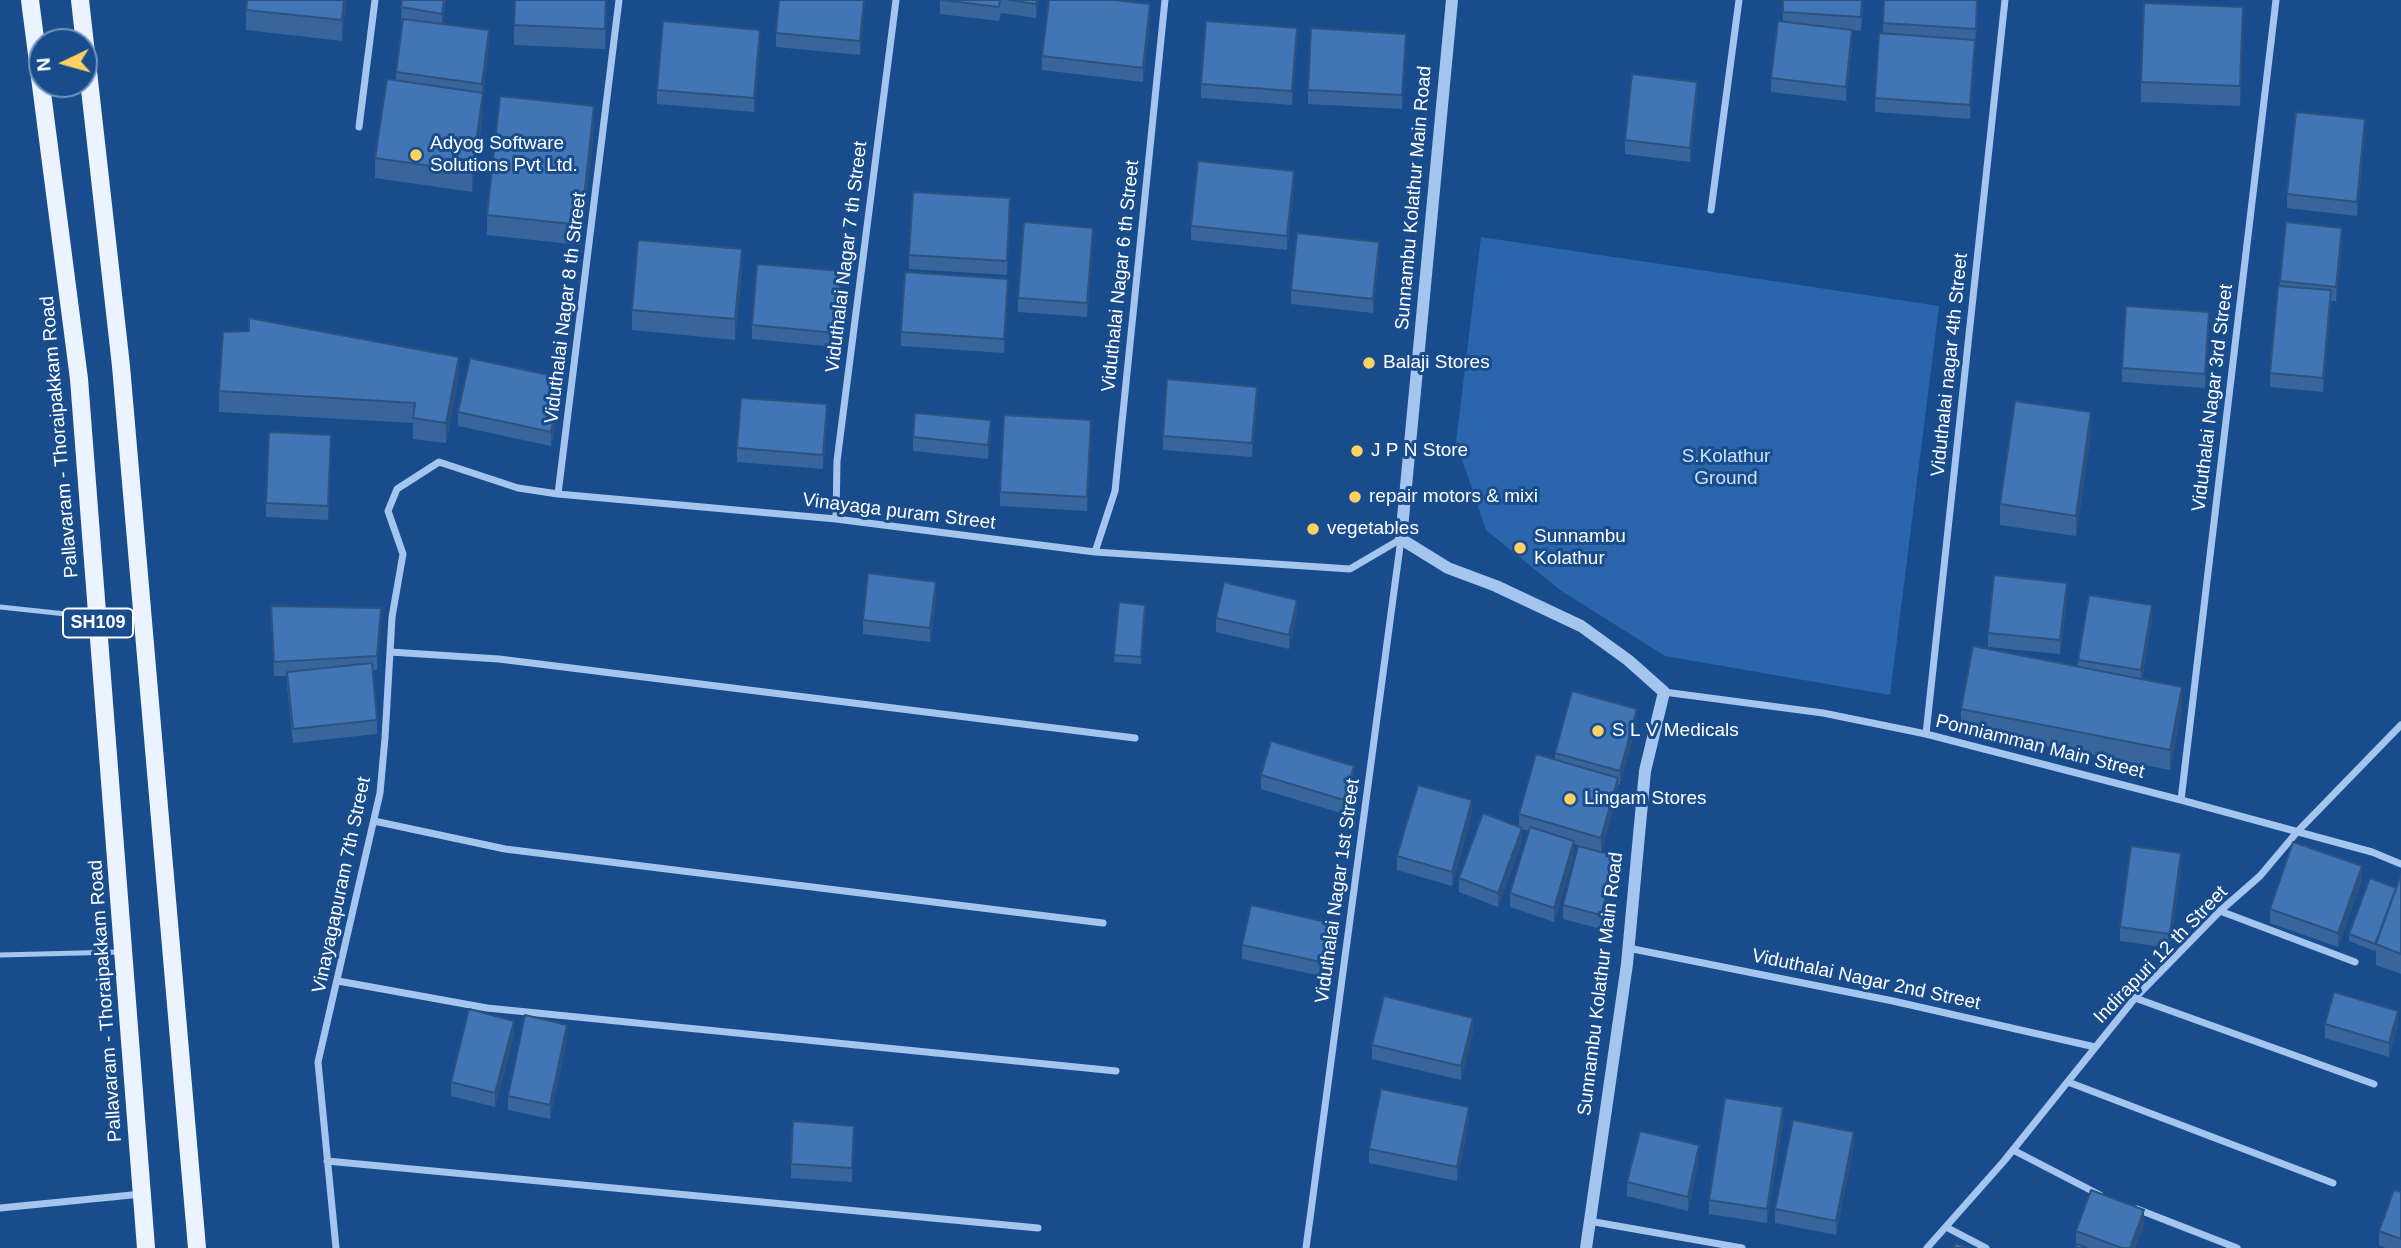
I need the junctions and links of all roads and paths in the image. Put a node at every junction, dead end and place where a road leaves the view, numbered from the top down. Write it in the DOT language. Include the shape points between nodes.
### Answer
graph roads {
  1 [pos="30,0"];
  2 [pos="80,0"];
  3 [pos="375,0"];
  4 [pos="619,0"];
  5 [pos="896,0"];
  6 [pos="1165,0"];
  7 [pos="1452,0"];
  8 [pos="1738,0"];
  9 [pos="2006,0"];
  10 [pos="2276,0"];
  11 [pos="359,127"];
  12 [pos="1711,210"];
  13 [pos="397,489"];
  14 [pos="558,494"];
  15 [pos="836,519"];
  16 [pos="1401,539"];
  17 [pos="1095,552"];
  18 [pos="0,607"];
  19 [pos="97,617"];
  20 [pos="390,652"];
  21 [pos="1664,692"];
  22 [pos="2401,725"];
  23 [pos="1926,734"];
  24 [pos="1135,738"];
  25 [pos="2181,800"];
  26 [pos="374,821"];
  27 [pos="2297,832"];
  28 [pos="2401,864"];
  29 [pos="2220,911"];
  30 [pos="1103,923"];
  31 [pos="1628,948"];
  32 [pos="123,952"];
  33 [pos="0,956"];
  34 [pos="2355,962"];
  35 [pos="338,981"];
  36 [pos="2136,998"];
  37 [pos="2095,1047"];
  38 [pos="1116,1071"];
  39 [pos="2068,1082"];
  40 [pos="2374,1084"];
  41 [pos="2013,1150"];
  42 [pos="327,1161"];
  43 [pos="2333,1183"];
  44 [pos="142,1194"];
  45 [pos="2113,1199"];
  46 [pos="2125,1204"];
  47 [pos="0,1208"];
  48 [pos="1589,1221"];
  49 [pos="1946,1227"];
  50 [pos="1038,1228"];
  51 [pos="146,1248"];
  52 [pos="197,1248"];
  53 [pos="336,1248"];
  54 [pos="1306,1248"];
  55 [pos="1586,1248"];
  56 [pos="1742,1248"];
  57 [pos="1927,1248"];
  58 [pos="1986,1248"];
  59 [pos="2237,1248"];
  1 -- 19 [label="main road, Pallavaram - Thoraipakkam Road / SH109" via="79,379"];
  2 -- 52 [label="main road, SH109" via="121,366"];
  3 -- 11 [label="street"];
  4 -- 14 [label="street, Viduthalai Nagar 8 th Street"];
  5 -- 15 [label="street, Viduthalai Nagar 7 th Street" via="837,461"];
  6 -- 17 [label="street, Viduthalai Nagar 6 th Street" via="1115,491"];
  7 -- 16 [label="street, Sunnambu Kolathur Main Road"];
  8 -- 12 [label="street"];
  9 -- 23 [label="street, Viduthalai nagar 4th Street"];
  10 -- 25 [label="street, Viduthalai Nagar 3rd Street"];
  13 -- 14 [label="street, Vinayaga puram Street" via="439,462 518,488"];
  13 -- 20 [label="street, Vinayagapuram 7th Street" via="388,511 403,554"];
  14 -- 15 [label="street, Vinayaga puram Street"];
  15 -- 17 [label="street, Vinayaga puram Street"];
  16 -- 17 [label="street, Vinayaga puram Street" via="1350,569"];
  16 -- 21 [label="street" via="1448,568 1581,626"];
  16 -- 54 [label="street, Viduthalai Nagar 1st Street"];
  18 -- 19 [label="lane"];
  19 -- 32 [label="main road, Pallavaram - Thoraipakkam Road / SH109"];
  20 -- 24 [label="street" via="499,659"];
  20 -- 26 [label="street, Vinayagapuram 7th Street"];
  21 -- 23 [label="street, Ponniamman Main Street" via="1823,713"];
  21 -- 31 [label="street, Sunnambu Kolathur Main Road" via="1645,771"];
  22 -- 27 [label="street, Indirapuri 12 th Street"];
  23 -- 25 [label="street, Ponniamman Main Street"];
  25 -- 27 [label="street, Ponniamman Main Street"];
  26 -- 30 [label="street" via="505,849"];
  26 -- 35 [label="street, Vinayagapuram 7th Street"];
  27 -- 28 [label="street, Ponniamman Main Street"];
  27 -- 29 [label="street, Indirapuri 12 th Street" via="2260,876"];
  29 -- 34 [label="street"];
  29 -- 36 [label="street, Indirapuri 12 th Street"];
  31 -- 37 [label="street, Viduthalai Nagar 2nd Street" via="1893,1000"];
  31 -- 48 [label="street, Sunnambu Kolathur Main Road"];
  32 -- 33 [label="lane"];
  32 -- 44 [label="main road, Pallavaram - Thoraipakkam Road / SH109"];
  35 -- 38 [label="street" via="487,1009"];
  35 -- 42 [label="street, Vinayagapuram 7th Street" via="318,1062"];
  36 -- 37 [label="street, Indirapuri 12 th Street"];
  36 -- 40 [label="street"];
  37 -- 39 [label="street, Indirapuri 12 th Street"];
  39 -- 41 [label="street, Indirapuri 12 th Street"];
  39 -- 43 [label="street"];
  41 -- 45 [label="street"];
  41 -- 49 [label="street, Indirapuri 12 th Street"];
  42 -- 50 [label="street"];
  42 -- 53 [label="street, Vinayagapuram 7th Street"];
  44 -- 47 [label="street"];
  44 -- 51 [label="main road, Pallavaram - Thoraipakkam Road / SH109"];
  46 -- 59 [label="street"];
  48 -- 55 [label="street, Sunnambu Kolathur Main Road"];
  48 -- 56 [label="street"];
  49 -- 57 [label="street, Indirapuri 12 th Street"];
  49 -- 58 [label="street"];
}
